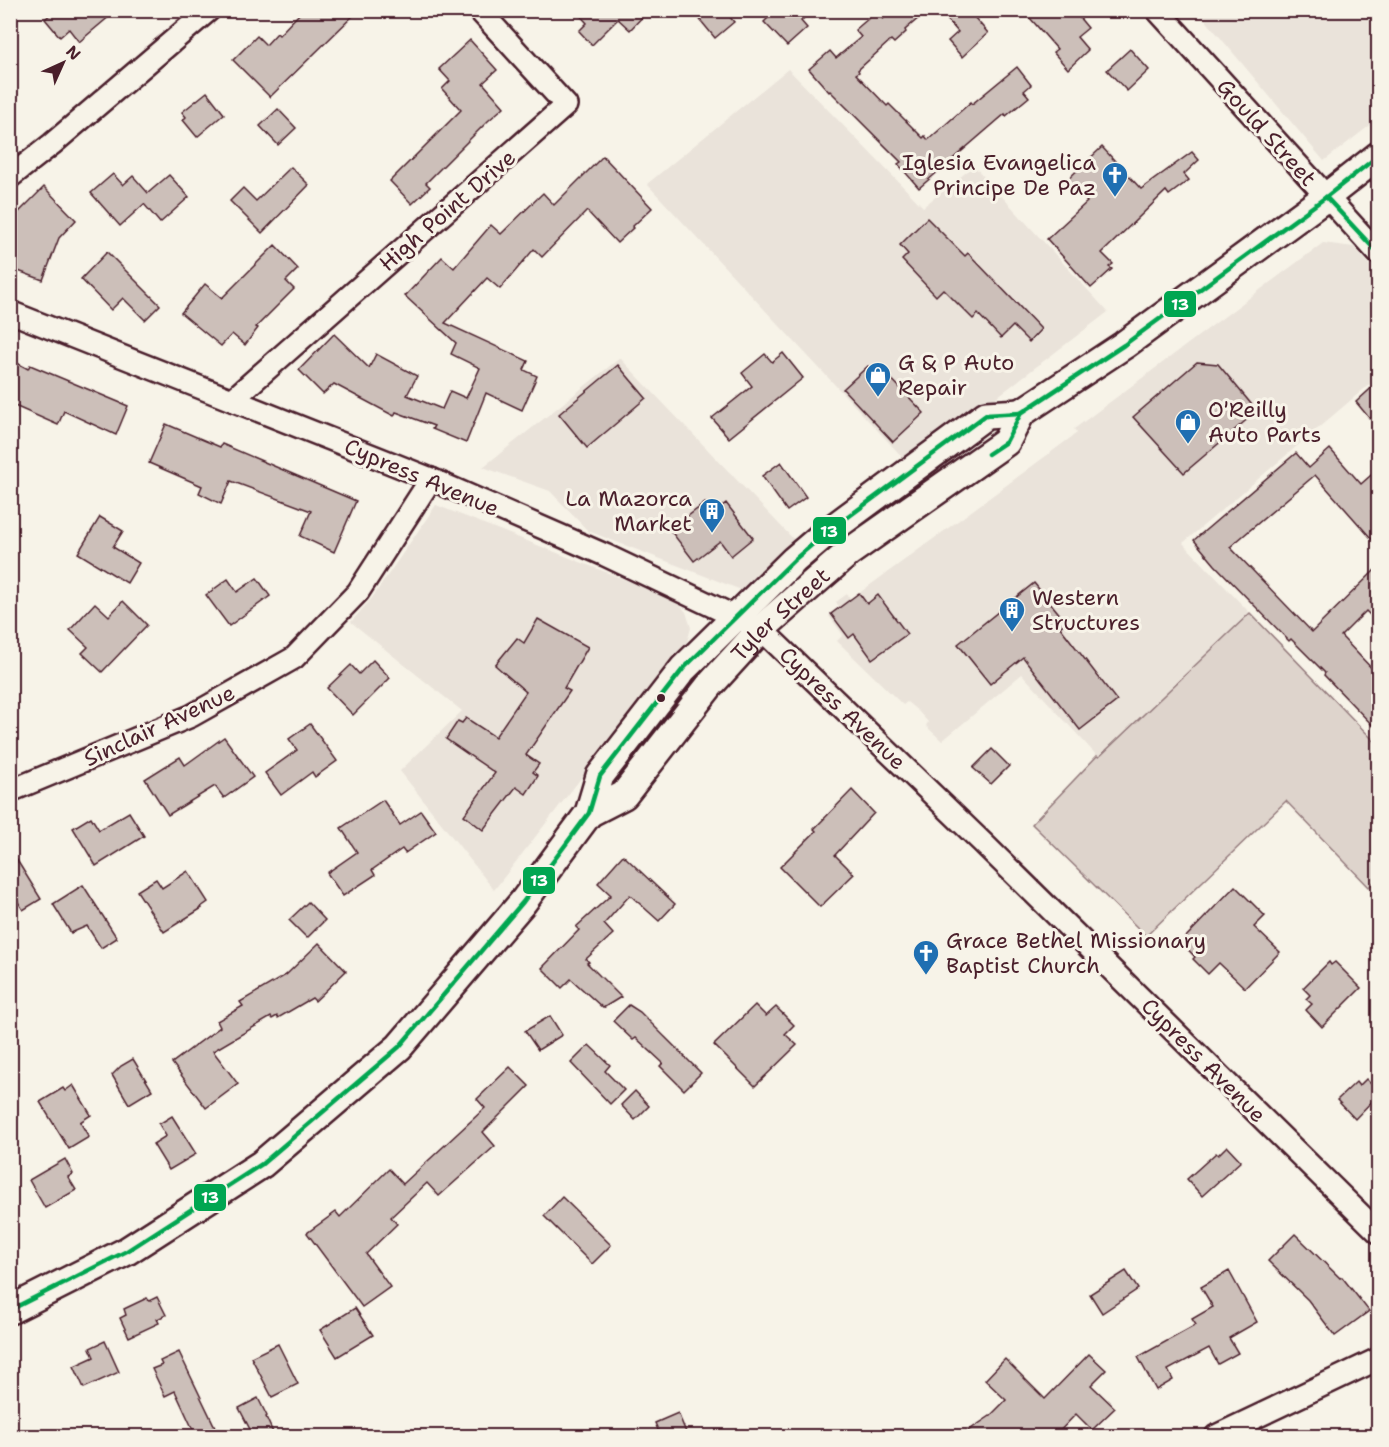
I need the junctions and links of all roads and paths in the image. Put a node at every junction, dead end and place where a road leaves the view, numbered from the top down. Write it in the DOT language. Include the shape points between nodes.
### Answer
graph roads {
  1 [pos="209,10"];
  2 [pos="479,10"];
  3 [pos="1156,10"];
  4 [pos="1378,156"];
  5 [pos="10,177"];
  6 [pos="1326,197"];
  7 [pos="1378,254"];
  8 [pos="10,312"];
  9 [pos="232,400"];
  10 [pos="1020,413"];
  11 [pos="431,479"];
  12 [pos="735,618"];
  13 [pos="761,629"];
  14 [pos="10,790"];
  15 [pos="589,813"];
  16 [pos="1378,1232"];
  17 [pos="10,1310"];
  18 [pos="1378,1359"];
  19 [pos="1216,1437"];
  1 -- 5 [label="street"];
  2 -- 9 [label="street, High Point Drive" via="566,105"];
  3 -- 6 [label="street, Gould Street"];
  4 -- 6 [label="main road, Tyler Street"];
  6 -- 7 [label="street, Gould Street"];
  6 -- 10 [label="main road, Tyler Street" via="1124,345"];
  8 -- 9 [label="street, Cypress Avenue"];
  9 -- 11 [label="street, Cypress Avenue"];
  10 -- 12 [label="main road, Tyler Street" via="986,415 812,545"];
  10 -- 13 [label="main road, Tyler Street" via="1006,442 848,553"];
  11 -- 12 [label="street, Cypress Avenue" via="606,555"];
  11 -- 14 [label="street, Sinclair Avenue" via="358,592 294,658 191,716"];
  12 -- 13 [label="street, Cypress Avenue"];
  12 -- 15 [label="main road, Tyler Street" via="683,669 600,776"];
  13 -- 15 [label="main road, Tyler Street" via="710,685 624,795"];
  13 -- 16 [label="street, Cypress Avenue"];
  15 -- 17 [label="main road, Tyler Street" via="523,902 399,1047 262,1164 128,1251"];
  18 -- 19 [label="street"];
}
